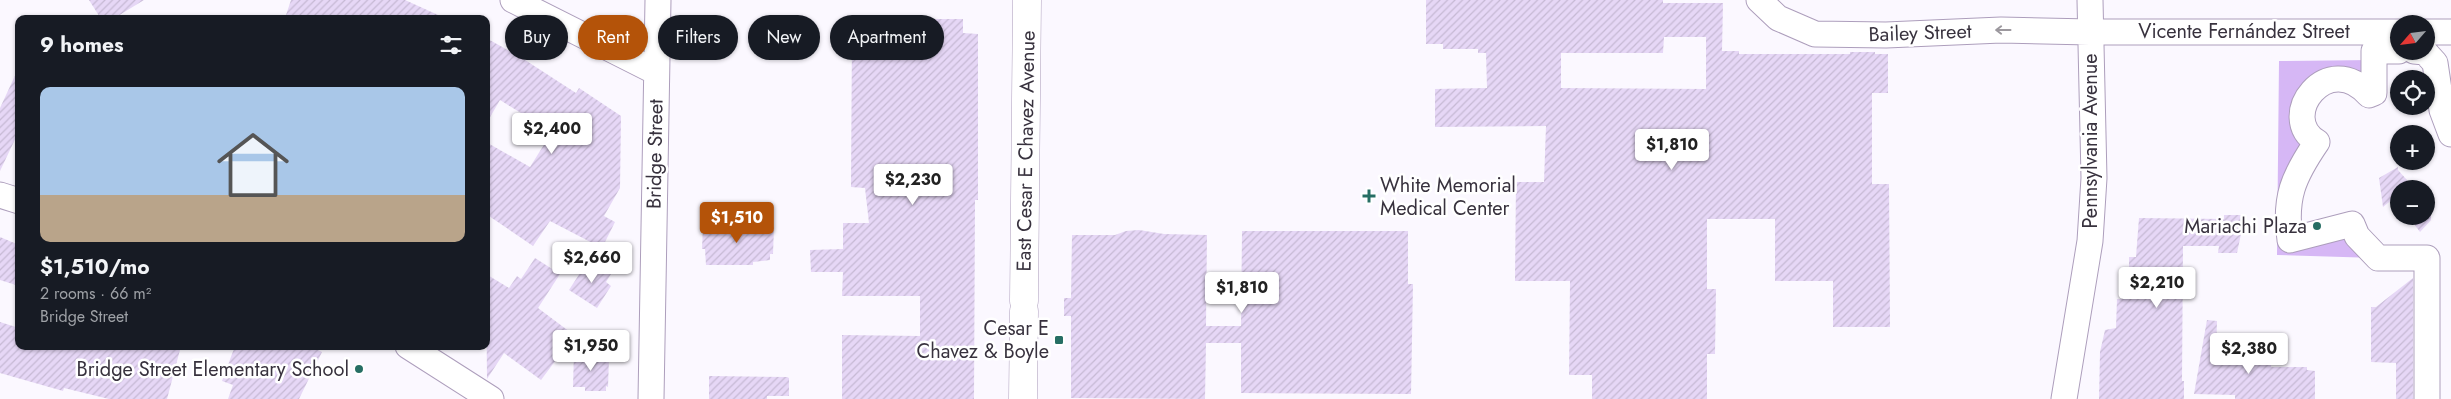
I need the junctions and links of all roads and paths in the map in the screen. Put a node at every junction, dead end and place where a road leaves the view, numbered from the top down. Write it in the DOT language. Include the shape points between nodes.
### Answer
graph roads {
  1 [pos="513,0"];
  2 [pos="658,0"];
  3 [pos="1027,0"];
  4 [pos="1759,0"];
  5 [pos="2090,0"];
  6 [pos="2090,32"];
  7 [pos="2390,32"];
  8 [pos="2435,32"];
  9 [pos="2451,32"];
  10 [pos="2390,51"];
  11 [pos="2432,60"];
  12 [pos="656,72"];
  13 [pos="2451,134"];
  14 [pos="0,195"];
  15 [pos="15,200"];
  16 [pos="414,350"];
  17 [pos="490,399"];
  18 [pos="651,399"];
  19 [pos="1023,399"];
  20 [pos="2064,399"];
  21 [pos="2427,399"];
  1 -- 12 [label="street"];
  2 -- 12 [label="street, Bridge Street"];
  3 -- 19 [label="main road, East Cesar E Chavez Avenue"];
  6 -- 4 [label="street, Bailey Street, one-way" via="2001,30 1815,34 1778,18"];
  5 -- 6 [label="street, Pennsylvania Avenue"];
  6 -- 7 [label="street, Vicente Fernández Street"];
  6 -- 20 [label="street, Pennsylvania Avenue" via="2094,187 2090,241"];
  8 -- 9 [label="street"];
  10 -- 21 [label="street" via="2374,51 2374,93 2369,95 2354,82 2338,79 2320,84 2306,98 2303,127 2308,137 2317,142 2293,182 2287,221 2290,240 2352,224 2357,236 2378,258 2426,258"];
  11 -- 13 [label="street" via="2442,110"];
  12 -- 18 [label="street, Bridge Street"];
  14 -- 15 [label="street"];
  16 -- 17 [label="street"];
}
